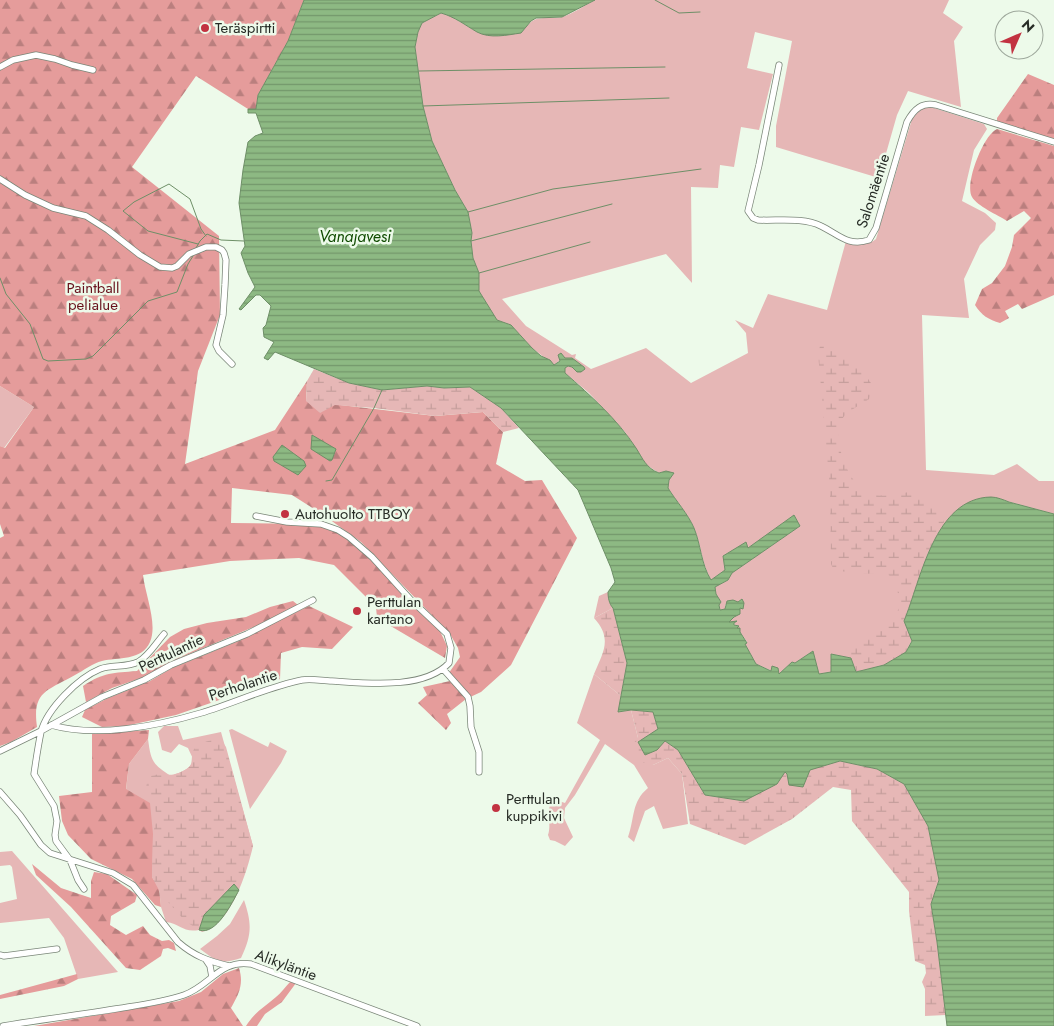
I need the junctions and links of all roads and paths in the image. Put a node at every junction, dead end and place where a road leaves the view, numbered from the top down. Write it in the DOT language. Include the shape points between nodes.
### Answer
graph roads {
  1 [pos="779,65"];
  2 [pos="0,67"];
  3 [pos="93,70"];
  4 [pos="1054,142"];
  5 [pos="0,179"];
  6 [pos="232,364"];
  7 [pos="256,516"];
  8 [pos="313,600"];
  9 [pos="164,634"];
  10 [pos="443,669"];
  11 [pos="51,725"];
  12 [pos="41,731"];
  13 [pos="0,751"];
  14 [pos="479,772"];
  15 [pos="0,792"];
  16 [pos="70,860"];
  17 [pos="84,889"];
  18 [pos="57,949"];
  19 [pos="0,955"];
  20 [pos="206,960"];
  21 [pos="229,966"];
  22 [pos="212,977"];
  23 [pos="3,1026"];
  24 [pos="418,1026"];
  1 -- 4 [label="street, Salomäentie" via="748,212 758,220 813,223 843,240 869,240 876,228 907,122 916,109 924,105 936,105"];
  2 -- 3 [label="street" via="13,60 36,55"];
  5 -- 6 [label="street" via="53,208 86,216 160,267 177,266 189,254 206,247 222,250 226,260 225,285 216,345"];
  7 -- 10 [label="street" via="321,524 349,537 444,630 450,656"];
  8 -- 11 [label="street, Perttulantie" via="248,634 102,697"];
  9 -- 12 [label="street, Perttulantie" via="140,661 131,665 103,667 75,684 50,714"];
  10 -- 11 [label="street, Perholantie" via="416,680 384,684 304,680 260,691 200,713 142,727 119,730"];
  10 -- 14 [label="street" via="468,697 471,727 479,752"];
  11 -- 12 [label="street, Perttulantie"];
  12 -- 13 [label="street, Perttulantie"];
  12 -- 16 [label="street" via="34,774 54,806 56,841"];
  15 -- 16 [label="street" via="50,853"];
  16 -- 17 [label="street"];
  16 -- 20 [label="street" via="124,878 178,942"];
  18 -- 19 [label="street"];
  20 -- 21 [label="street"];
  20 -- 22 [label="street"];
  21 -- 22 [label="street, Alikyläntie"];
  21 -- 24 [label="street, Alikyläntie" via="234,963 251,964"];
  22 -- 23 [label="street, Alikyläntie" via="191,993 172,999"];
}
